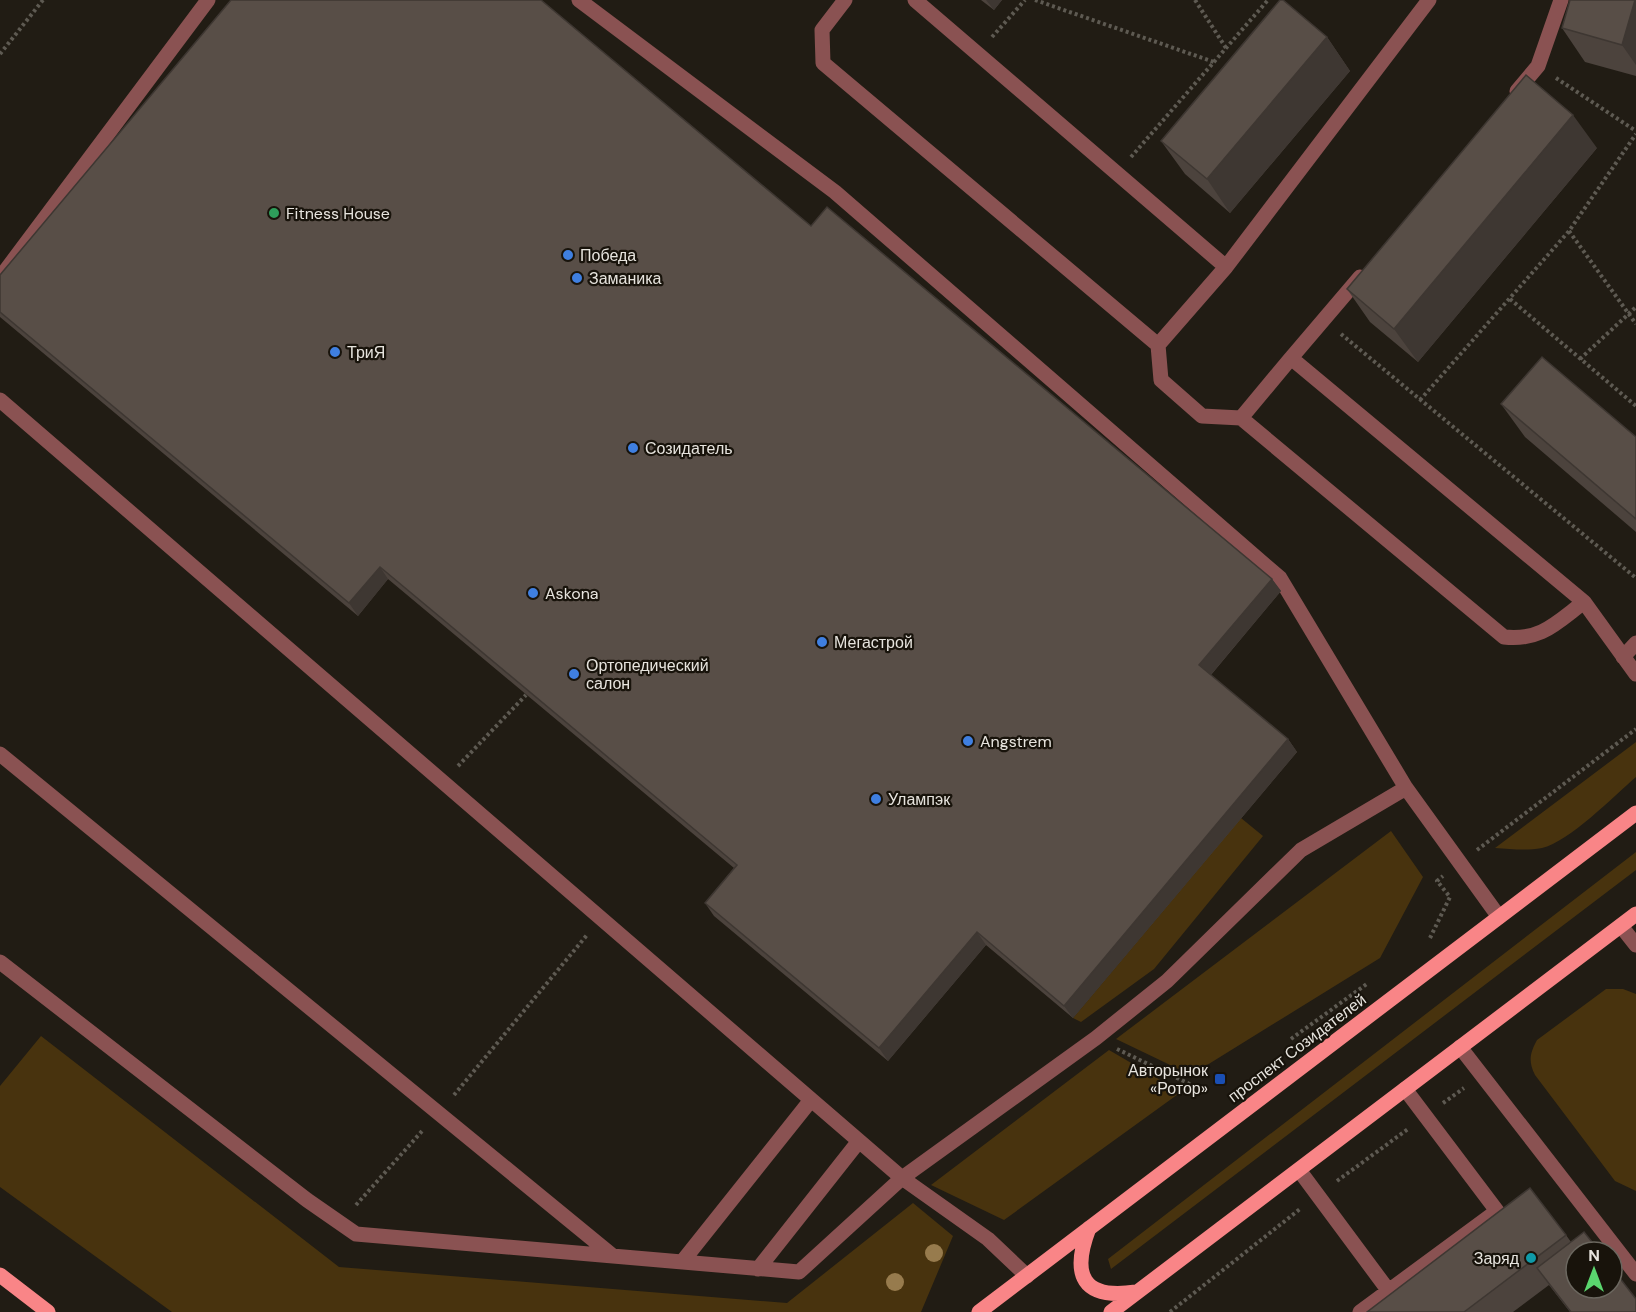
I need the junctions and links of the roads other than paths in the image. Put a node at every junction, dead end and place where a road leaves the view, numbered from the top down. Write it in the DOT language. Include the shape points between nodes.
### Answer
graph roads {
  1 [pos="207,0"];
  2 [pos="579,0"];
  3 [pos="845,0"];
  4 [pos="915,0"];
  5 [pos="1429,0"];
  6 [pos="1561,0"];
  7 [pos="1507,102"];
  8 [pos="1369,265"];
  9 [pos="1226,267"];
  10 [pos="0,278"];
  11 [pos="1158,345"];
  12 [pos="1291,358"];
  13 [pos="0,400"];
  14 [pos="1241,418"];
  15 [pos="1584,602"];
  16 [pos="1636,643"];
  17 [pos="1623,657"];
  18 [pos="1636,674"];
  19 [pos="0,754"];
  20 [pos="1406,788"];
  21 [pos="1636,813"];
  22 [pos="1636,914"];
  23 [pos="1500,917"];
  24 [pos="1621,926"];
  25 [pos="1636,945"];
  26 [pos="0,962"];
  27 [pos="1460,1047"];
  28 [pos="1405,1089"];
  29 [pos="812,1100"];
  30 [pos="859,1141"];
  31 [pos="1299,1170"];
  32 [pos="902,1178"];
  33 [pos="1089,1228"];
  34 [pos="614,1256"];
  35 [pos="682,1262"];
  36 [pos="758,1269"];
  37 [pos="1636,1274"];
  38 [pos="0,1275"];
  39 [pos="1027,1276"];
  40 [pos="1388,1290"];
  41 [pos="1139,1291"];
  42 [pos="48,1312"];
  43 [pos="979,1312"];
  44 [pos="1112,1312"];
  45 [pos="1360,1312"];
  1 -- 10 [label="lane"];
  2 -- 20 [label="lane" via="836,192 1280,578"];
  3 -- 11 [label="lane" via="822,30 824,63"];
  4 -- 9 [label="lane"];
  5 -- 9 [label="lane"];
  6 -- 7 [label="lane" via="1538,66"];
  8 -- 12 [label="lane"];
  9 -- 11 [label="lane"];
  11 -- 14 [label="lane" via="1161,380 1202,416"];
  12 -- 14 [label="lane"];
  12 -- 15 [label="lane"];
  13 -- 29 [label="lane"];
  14 -- 15 [label="lane" via="1504,637 1522,639 1543,633"];
  15 -- 17 [label="lane"];
  16 -- 17 [label="lane"];
  17 -- 18 [label="lane"];
  19 -- 34 [label="lane"];
  20 -- 23 [label="lane"];
  20 -- 32 [label="lane" via="1301,850 1167,981 1096,1038"];
  21 -- 23 [label="main road, проспект Созидателей"];
  22 -- 24 [label="main road"];
  23 -- 33 [label="main road, проспект Созидателей"];
  24 -- 25 [label="lane"];
  24 -- 27 [label="main road"];
  26 -- 34 [label="lane" via="356,1234"];
  27 -- 28 [label="main road"];
  27 -- 37 [label="lane"];
  28 -- 31 [label="main road"];
  28 -- 40 [label="lane" via="1497,1211"];
  29 -- 30 [label="lane"];
  29 -- 35 [label="lane"];
  30 -- 32 [label="lane"];
  30 -- 36 [label="lane"];
  31 -- 40 [label="lane"];
  31 -- 41 [label="main road"];
  32 -- 36 [label="lane" via="798,1272"];
  32 -- 39 [label="lane" via="988,1239"];
  33 -- 39 [label="main road, проспект Созидателей"];
  33 -- 41 [label="main road" via="1079,1265 1090,1288 1113,1294"];
  34 -- 35 [label="lane"];
  35 -- 36 [label="lane"];
  38 -- 42 [label="main road"];
  39 -- 43 [label="main road, проспект Созидателей"];
  40 -- 45 [label="lane"];
  41 -- 44 [label="main road"];
}
